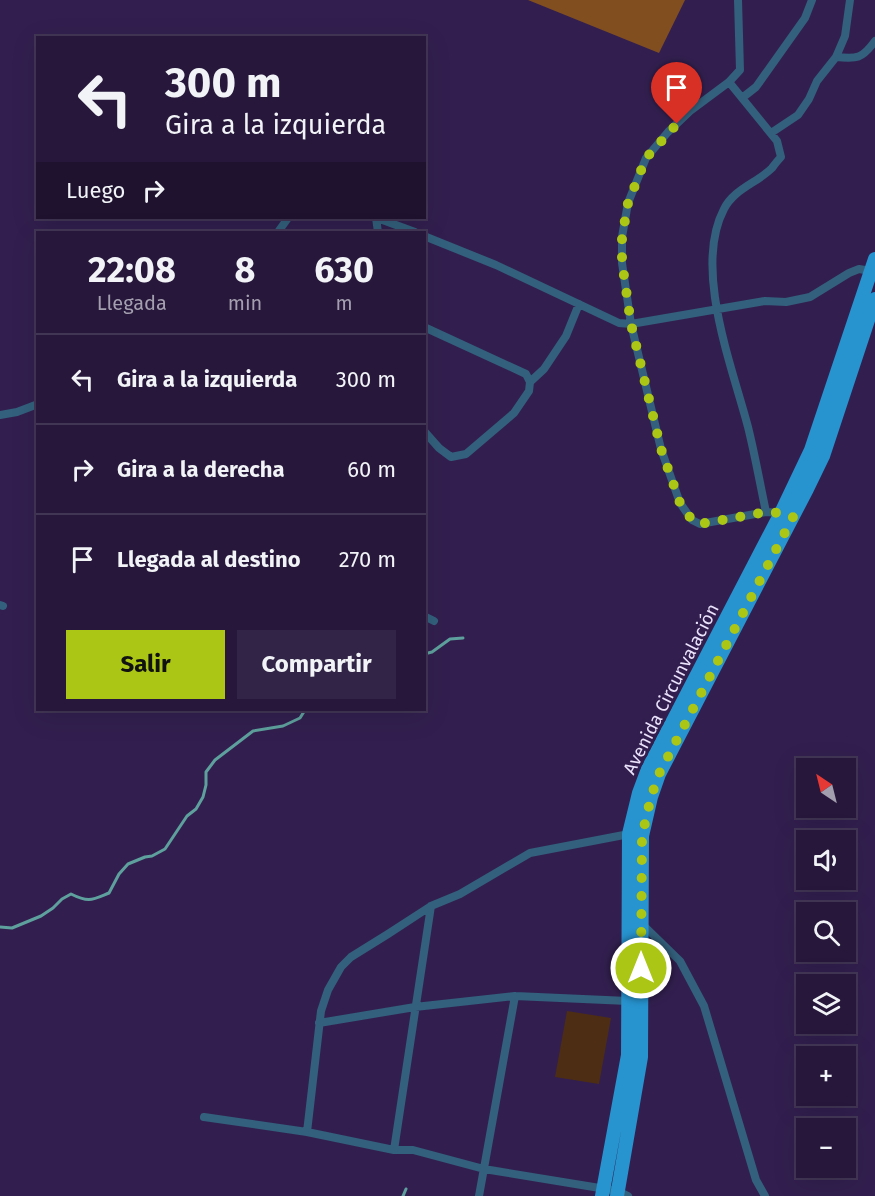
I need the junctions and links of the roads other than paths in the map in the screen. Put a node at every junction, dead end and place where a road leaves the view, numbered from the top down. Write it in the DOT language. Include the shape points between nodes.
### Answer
graph roads {
  1 [pos="738,0"];
  2 [pos="812,0"];
  3 [pos="850,0"];
  4 [pos="875,41"];
  5 [pos="836,57"];
  6 [pos="729,82"];
  7 [pos="742,99"];
  8 [pos="771,133"];
  9 [pos="380,219"];
  10 [pos="412,231"];
  11 [pos="426,237"];
  12 [pos="873,265"];
  13 [pos="875,300"];
  14 [pos="579,304"];
  15 [pos="716,309"];
  16 [pos="631,324"];
  17 [pos="426,328"];
  18 [pos="530,382"];
  19 [pos="36,405"];
  20 [pos="0,415"];
  21 [pos="426,433"];
  22 [pos="426,437"];
  23 [pos="433,441"];
  24 [pos="766,512"];
  25 [pos="787,515"];
  26 [pos="426,617"];
  27 [pos="434,621"];
  28 [pos="629,834"];
  29 [pos="430,906"];
  30 [pos="641,923"];
  31 [pos="515,996"];
  32 [pos="628,1001"];
  33 [pos="415,1007"];
  34 [pos="319,1023"];
  35 [pos="204,1117"];
  36 [pos="307,1132"];
  37 [pos="394,1150"];
  38 [pos="484,1169"];
  39 [pos="602,1192"];
  40 [pos="621,1194"];
  41 [pos="479,1196"];
  42 [pos="765,1196"];
  1 -- 6 [label="street" via="740,70"];
  2 -- 7 [label="street" via="805,18 756,87"];
  3 -- 5 [label="street" via="845,36"];
  4 -- 5 [label="street" via="856,58"];
  5 -- 8 [label="street" via="798,115"];
  6 -- 7 [label="street"];
  6 -- 16 [label="street" via="690,111 646,158 628,203 622,237"];
  7 -- 8 [label="street"];
  8 -- 15 [label="street" via="781,157 737,193 716,227 712,253"];
  9 -- 10 [label="street"];
  11 -- 14 [label="street"];
  12 -- 15 [label="street" via="849,273 810,297"];
  12 -- 25 [label="main road, Avenida Circunvalación"];
  13 -- 25 [label="main road, Avenida Circunvalación" via="823,456"];
  14 -- 16 [label="street"];
  14 -- 18 [label="street" via="566,336 544,369"];
  15 -- 16 [label="street"];
  15 -- 24 [label="street"];
  16 -- 24 [label="street" via="661,449 686,512 700,524"];
  17 -- 18 [label="street" via="526,374"];
  18 -- 23 [label="street" via="529,391 514,413 466,454 451,457"];
  19 -- 20 [label="street"];
  21 -- 23 [label="street"];
  22 -- 23 [label="street"];
  24 -- 25 [label="street"];
  25 -- 28 [label="main road, Avenida Circunvalación" via="648,769"];
  25 -- 30 [label="main road, Avenida Circunvalación" via="659,774 642,836"];
  26 -- 27 [label="street"];
  28 -- 29 [label="street" via="530,853 460,894"];
  28 -- 32 [label="main road, Avenida Circunvalación"];
  29 -- 33 [label="street"];
  29 -- 34 [label="street" via="340,967 328,990"];
  30 -- 40 [label="main road, Avenida Circunvalación" via="641,1057"];
  30 -- 42 [label="street" via="681,961 704,1006 756,1180"];
  31 -- 32 [label="street"];
  31 -- 33 [label="street"];
  31 -- 38 [label="street"];
  32 -- 39 [label="main road, Avenida Circunvalación" via="628,1055"];
  33 -- 34 [label="street"];
  33 -- 37 [label="street"];
  34 -- 36 [label="street"];
  35 -- 36 [label="street"];
  36 -- 37 [label="street"];
  37 -- 38 [label="street" via="412,1150"];
  38 -- 39 [label="street"];
  38 -- 41 [label="street"];
  39 -- 40 [label="street"];
}
